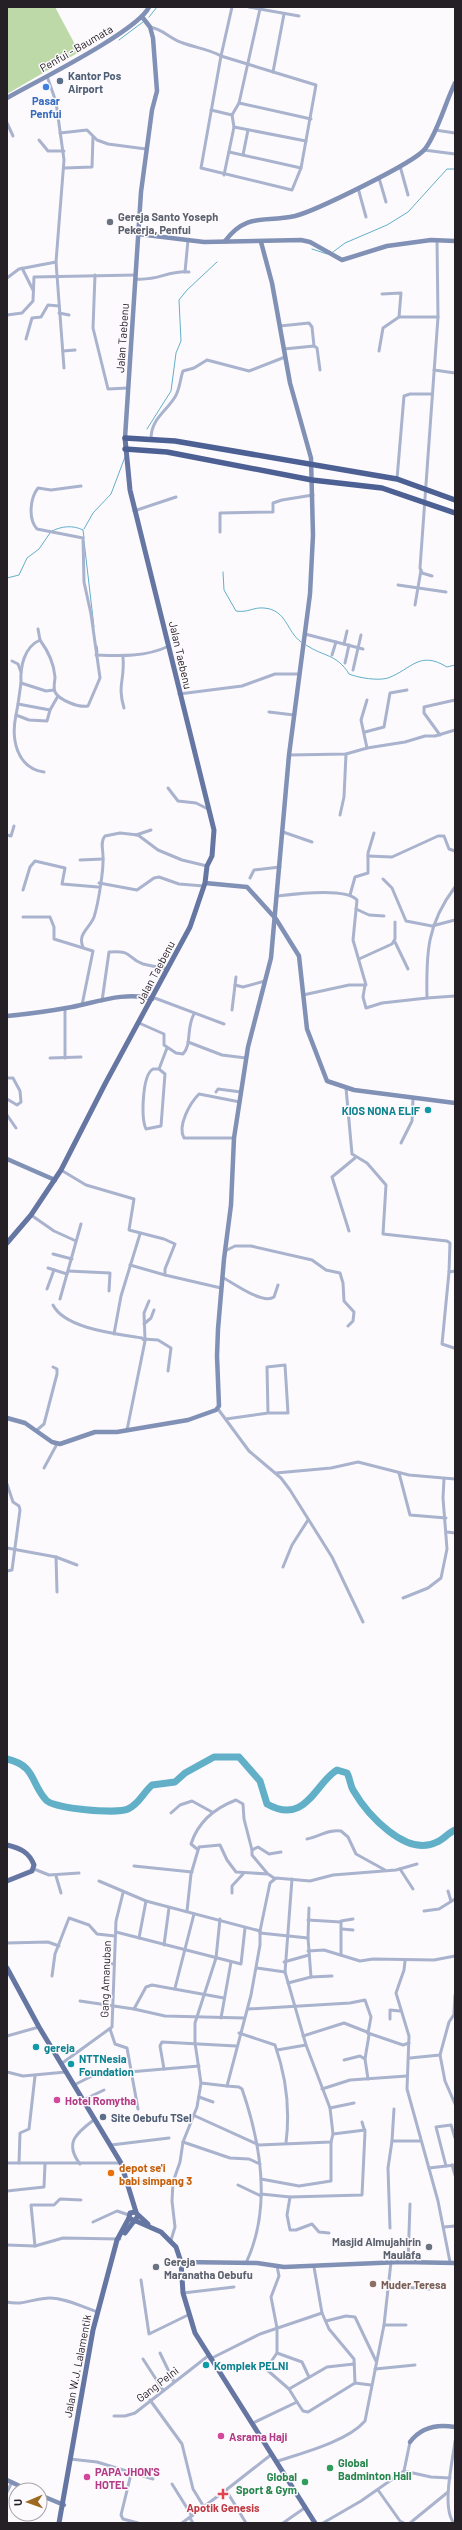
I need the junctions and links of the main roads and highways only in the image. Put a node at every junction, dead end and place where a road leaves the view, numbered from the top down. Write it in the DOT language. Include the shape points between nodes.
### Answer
graph roads {
  1 [pos="125,438"];
  2 [pos="125,452"];
  3 [pos="455,500"];
  4 [pos="455,513"];
  5 [pos="7,1243"];
  6 [pos="7,1846"];
  7 [pos="7,1881"];
  8 [pos="7,1968"];
  9 [pos="132,2193"];
  10 [pos="129,2215"];
  11 [pos="136,2217"];
  12 [pos="119,2240"];
  13 [pos="70,2459"];
  14 [pos="60,2523"];
  15 [pos="315,2523"];
  1 -- 2 [label="main road, Jalan Taebenu"];
  1 -- 3 [label="highway" via="178,442 397,479"];
  2 -- 4 [label="highway" via="167,452 312,480 382,488"];
  2 -- 5 [label="main road, Jalan Taebenu" via="134,511 214,833 212,856 190,927 62,1170"];
  6 -- 7 [label="main road" via="20,1848 28,1854 34,1869"];
  8 -- 9 [label="main road" via="39,2027 111,2145"];
  9 -- 10 [label="main road"];
  9 -- 11 [label="main road"];
  10 -- 11 [label="main road"];
  10 -- 11 [label="main road"];
  10 -- 12 [label="main road, Jalan W.J. Lalamentik"];
  11 -- 12 [label="main road"];
  11 -- 15 [label="main road" via="171,2240 176,2247 181,2262 183,2293 195,2333"];
  12 -- 13 [label="main road" via="96,2324"];
  12 -- 13 [label="main road, Jalan W.J. Lalamentik" via="98,2312"];
  13 -- 14 [label="main road"];
}
